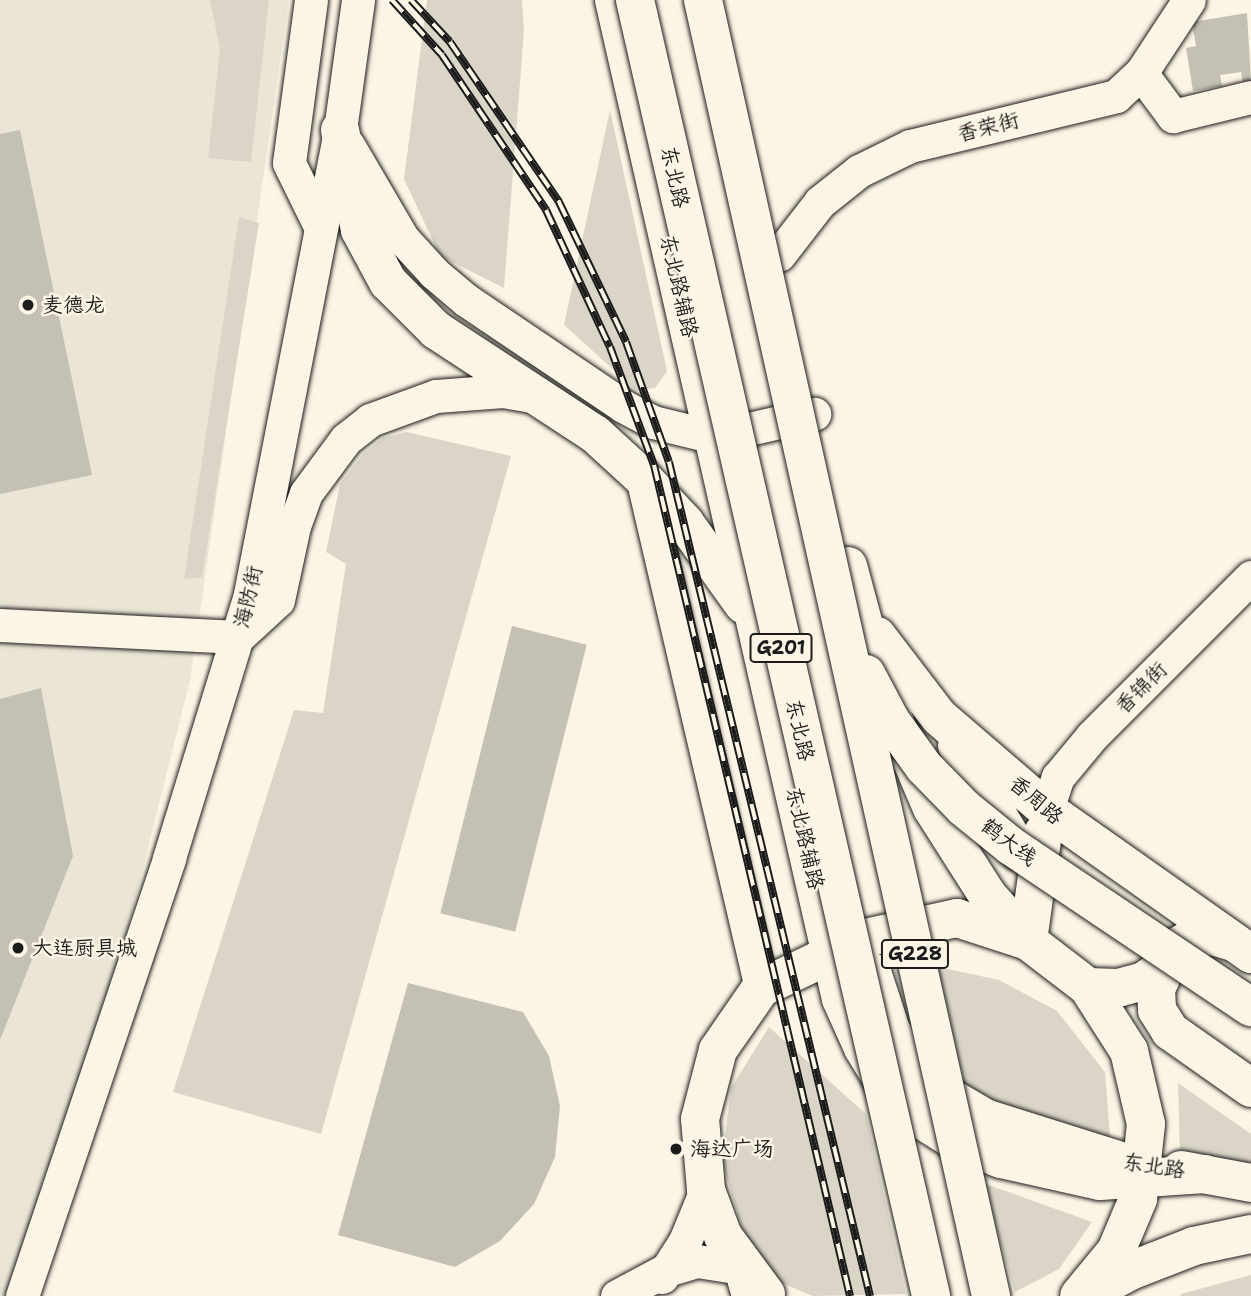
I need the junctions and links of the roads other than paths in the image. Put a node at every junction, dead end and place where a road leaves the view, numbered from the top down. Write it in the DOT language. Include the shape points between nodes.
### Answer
graph roads {
  1 [pos="311,0"];
  2 [pos="358,0"];
  3 [pos="614,0"];
  4 [pos="635,0"];
  5 [pos="654,0"];
  6 [pos="703,0"];
  7 [pos="723,0"];
  8 [pos="1189,0"];
  9 [pos="1141,73"];
  10 [pos="1251,96"];
  11 [pos="340,130"];
  12 [pos="321,228"];
  13 [pos="779,255"];
  14 [pos="537,397"];
  15 [pos="814,414"];
  16 [pos="750,429"];
  17 [pos="713,437"];
  18 [pos="642,477"];
  19 [pos="1251,577"];
  20 [pos="848,609"];
  21 [pos="0,625"];
  22 [pos="757,627"];
  23 [pos="238,637"];
  24 [pos="939,717"];
  25 [pos="1047,810"];
  26 [pos="1037,880"];
  27 [pos="1028,941"];
  28 [pos="848,945"];
  29 [pos="1242,948"];
  30 [pos="1163,967"];
  31 [pos="1088,987"];
  32 [pos="761,989"];
  33 [pos="1251,1007"];
  34 [pos="1251,1088"];
  35 [pos="1141,1171"];
  36 [pos="1251,1183"];
  37 [pos="706,1190"];
  38 [pos="1251,1234"];
  39 [pos="747,1282"];
  40 [pos="660,1284"];
  41 [pos="22,1296"];
  42 [pos="617,1296"];
  43 [pos="768,1296"];
  44 [pos="931,1296"];
  45 [pos="992,1296"];
  46 [pos="1079,1296"];
  47 [pos="1084,1296"];
  1 -- 12 [label="street" via="289,163"];
  2 -- 11 [label="street, 海防街"];
  3 -- 17 [label="main road, 东北路辅路"];
  4 -- 44 [label="main road, 东北路 / G201, bridge"];
  5 -- 16 [label="main road, 东北路"];
  6 -- 20 [label="main road, bridge"];
  7 -- 13 [label="main road"];
  8 -- 9 [label="street, 香荣街"];
  9 -- 10 [label="street" via="1173,116"];
  9 -- 13 [label="street, 香荣街" via="1116,96 910,146 859,171 820,202"];
  11 -- 12 [label="street, 海防街"];
  11 -- 14 [label="main road" via="360,230 388,282 436,330"];
  11 -- 17 [label="street" via="403,239 466,300 624,407 663,425"];
  12 -- 23 [label="street, 海防街"];
  13 -- 15 [label="main road"];
  14 -- 18 [label="main road" via="595,434"];
  14 -- 23 [label="street, 海防街" via="503,391 436,396 370,420 346,439 306,493 278,600"];
  15 -- 16 [label="street"];
  15 -- 20 [label="main road"];
  16 -- 17 [label="street"];
  16 -- 28 [label="main road, 东北路"];
  17 -- 22 [label="main road, 东北路辅路"];
  18 -- 22 [label="main road" via="685,523"];
  18 -- 32 [label="street"];
  19 -- 25 [label="street, 香锦街" via="1092,736 1058,777"];
  20 -- 24 [label="main road, 香周路"];
  20 -- 27 [label="main road" via="932,808 988,896"];
  20 -- 33 [label="main road, 鹤大线, bridge" via="891,720 924,767 964,808 1011,846"];
  20 -- 45 [label="main road, G228, bridge"];
  21 -- 23 [label="street"];
  22 -- 28 [label="main road, 东北路辅路"];
  23 -- 41 [label="street"];
  24 -- 25 [label="main road, 香周路"];
  24 -- 26 [label="main road"];
  25 -- 26 [label="main road"];
  25 -- 29 [label="main road, 香周路"];
  26 -- 27 [label="main road"];
  27 -- 28 [label="main road" via="957,918"];
  27 -- 31 [label="main road"];
  28 -- 32 [label="main road"];
  28 -- 35 [label="main road, 东北路辅路" via="841,999 886,1086 917,1117 957,1142 1000,1159 1100,1181"];
  29 -- 30 [label="main road" via="1212,936 1192,938 1175,948"];
  30 -- 31 [label="main road" via="1144,981 1118,988"];
  30 -- 34 [label="main road" via="1156,989 1157,1010 1170,1031"];
  31 -- 35 [label="main road" via="1129,1051 1146,1124"];
  32 -- 37 [label="main road" via="718,1050 701,1119"];
  35 -- 36 [label="main road, 东北路辅路" via="1205,1174"];
  35 -- 46 [label="main road" via="1138,1199 1116,1251"];
  37 -- 39 [label="main road"];
  37 -- 40 [label="street" via="685,1241"];
  38 -- 47 [label="main road" via="1194,1246 1130,1271"];
  39 -- 40 [label="street" via="697,1261"];
  39 -- 43 [label="main road"];
  40 -- 42 [label="street"];
}
